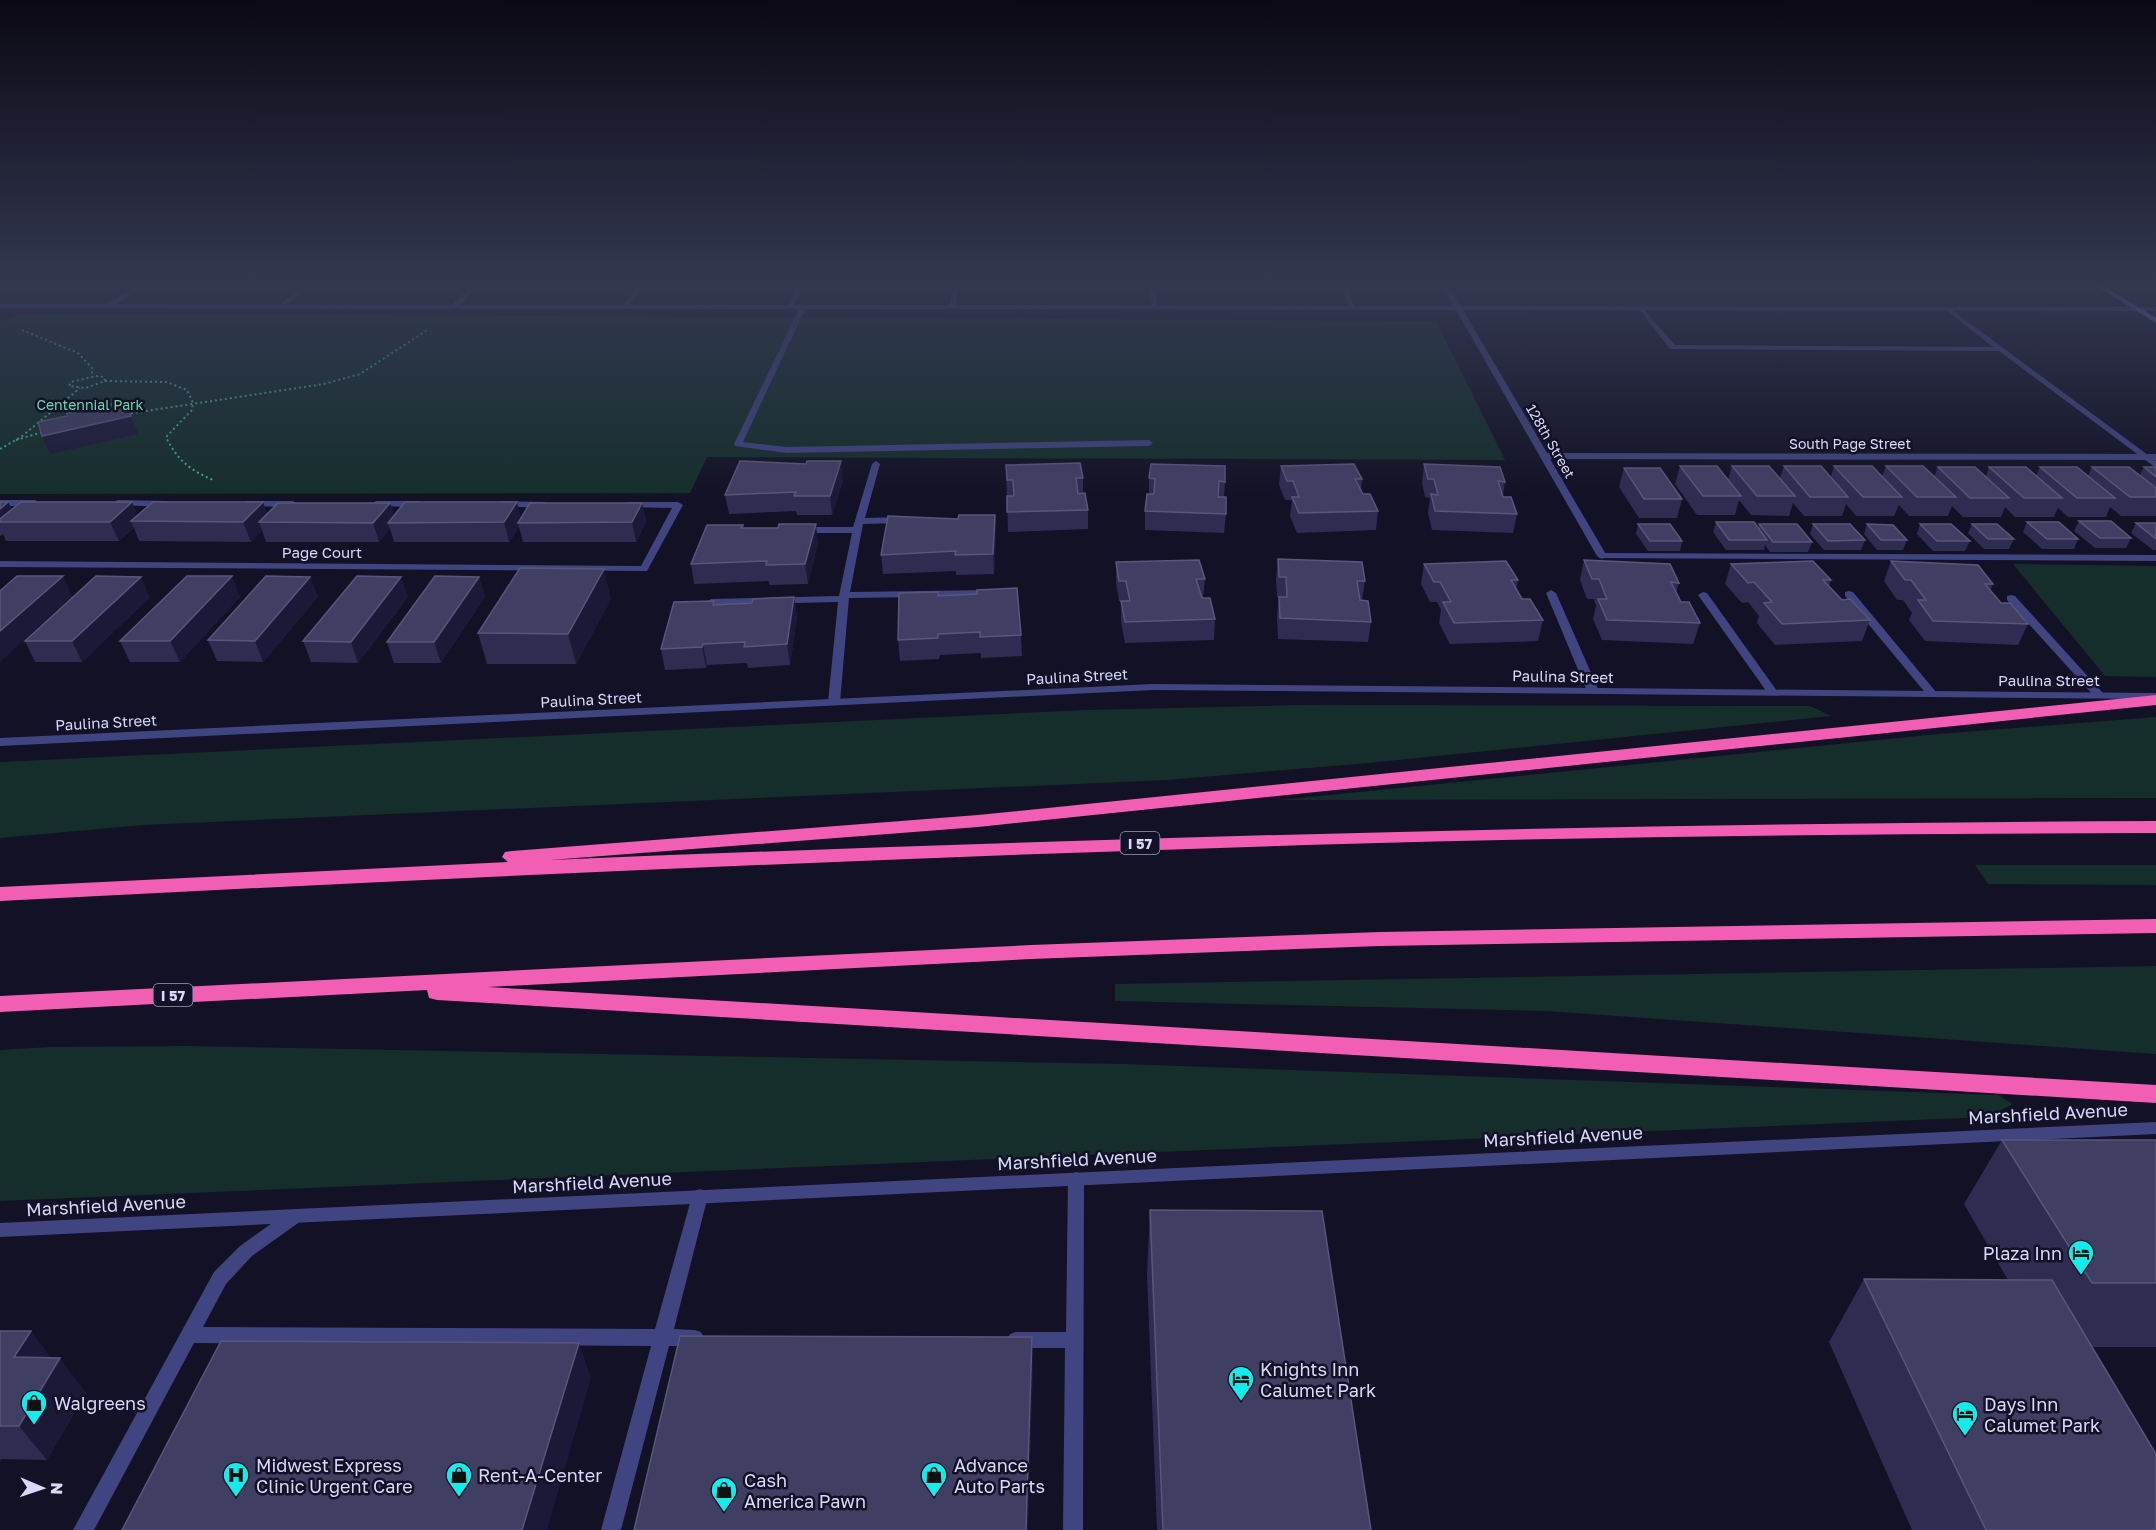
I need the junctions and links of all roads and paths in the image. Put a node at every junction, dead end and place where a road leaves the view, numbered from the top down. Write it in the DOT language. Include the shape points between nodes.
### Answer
graph roads {
  1 [pos="81,356"];
  2 [pos="386,356"];
  3 [pos="779,356"];
  4 [pos="1486,356"];
  5 [pos="2008,356"];
  6 [pos="91,376"];
  7 [pos="105,381"];
  8 [pos="80,388"];
  9 [pos="193,404"];
  10 [pos="117,416"];
  11 [pos="49,430"];
  12 [pos="16,440"];
  13 [pos="1149,443"];
  14 [pos="0,449"];
  15 [pos="1544,456"];
  16 [pos="2145,457"];
  17 [pos="2156,458"];
  18 [pos="876,464"];
  19 [pos="2156,465"];
  20 [pos="213,480"];
  21 [pos="0,503"];
  22 [pos="48,503"];
  23 [pos="107,503"];
  24 [pos="178,504"];
  25 [pos="238,504"];
  26 [pos="309,504"];
  27 [pos="369,504"];
  28 [pos="428,504"];
  29 [pos="488,504"];
  30 [pos="559,505"];
  31 [pos="618,505"];
  32 [pos="916,520"];
  33 [pos="859,526"];
  34 [pos="786,530"];
  35 [pos="2156,558"];
  36 [pos="0,564"];
  37 [pos="1551,593"];
  38 [pos="994,594"];
  39 [pos="1849,594"];
  40 [pos="1703,595"];
  41 [pos="844,597"];
  42 [pos="2010,598"];
  43 [pos="711,603"];
  44 [pos="1593,691"];
  45 [pos="1773,693"];
  46 [pos="1932,694"];
  47 [pos="2099,695"];
  48 [pos="2156,696"];
  49 [pos="2156,700"];
  50 [pos="834,702"];
  51 [pos="0,742"];
  52 [pos="2156,826"];
  53 [pos="125,888"];
  54 [pos="0,894"];
  55 [pos="2156,926"];
  56 [pos="345,986"];
  57 [pos="0,1005"];
  58 [pos="2156,1094"];
  59 [pos="2156,1128"];
  60 [pos="1076,1179"];
  61 [pos="700,1196"];
  62 [pos="295,1216"];
  63 [pos="0,1230"];
  64 [pos="189,1335"];
  65 [pos="662,1338"];
  66 [pos="709,1338"];
  67 [pos="1004,1340"];
  68 [pos="1075,1340"];
  69 [pos="83,1530"];
  70 [pos="610,1530"];
  71 [pos="1073,1530"];
  1 -- 6 [label="path" via="93,369"];
  2 -- 9 [label="path" via="360,374 324,384"];
  3 -- 13 [label="street" via="738,444 787,450"];
  4 -- 15 [label="street, 128th Street"];
  5 -- 16 [label="street"];
  6 -- 7 [label="path" via="101,376"];
  6 -- 8 [label="path" via="69,384"];
  7 -- 8 [label="path"];
  7 -- 9 [label="path" via="167,382 187,390"];
  8 -- 12 [label="path"];
  9 -- 10 [label="path"];
  9 -- 20 [label="path" via="192,410 166,437 175,458"];
  11 -- 12 [label="path"];
  12 -- 14 [label="path"];
  15 -- 16 [label="street, South Page Street"];
  15 -- 35 [label="street, 128th Street" via="1602,556"];
  16 -- 17 [label="street, South Page Street"];
  16 -- 19 [label="street"];
  18 -- 33 [label="street"];
  21 -- 22 [label="street"];
  23 -- 24 [label="street"];
  25 -- 26 [label="street"];
  27 -- 28 [label="street"];
  29 -- 30 [label="street"];
  31 -- 36 [label="street, Page Court" via="678,505 644,569"];
  32 -- 33 [label="street"];
  33 -- 34 [label="street"];
  33 -- 41 [label="street"];
  37 -- 44 [label="street"];
  38 -- 41 [label="street"];
  39 -- 46 [label="street"];
  40 -- 45 [label="street"];
  41 -- 43 [label="street"];
  41 -- 50 [label="street"];
  42 -- 47 [label="street"];
  44 -- 45 [label="street, Paulina Street"];
  44 -- 50 [label="street, Paulina Street" via="1153,687"];
  45 -- 46 [label="street, Paulina Street"];
  46 -- 47 [label="street, Paulina Street"];
  47 -- 48 [label="street, Paulina Street"];
  49 -- 53 [label="highway" via="978,820"];
  50 -- 51 [label="street, Paulina Street"];
  52 -- 53 [label="highway, I 57" via="1579,832 1063,845"];
  53 -- 54 [label="highway, I 57"];
  55 -- 56 [label="highway, I 57" via="1380,939"];
  56 -- 57 [label="highway, I 57"];
  56 -- 58 [label="highway"];
  59 -- 60 [label="street, Marshfield Avenue"];
  60 -- 61 [label="street, Marshfield Avenue"];
  60 -- 68 [label="street"];
  61 -- 62 [label="street, Marshfield Avenue"];
  61 -- 65 [label="street"];
  62 -- 63 [label="street, Marshfield Avenue"];
  62 -- 64 [label="street" via="246,1251 220,1278"];
  64 -- 65 [label="street"];
  64 -- 69 [label="street"];
  65 -- 66 [label="street"];
  65 -- 70 [label="street"];
  67 -- 68 [label="street"];
  68 -- 71 [label="street"];
}
